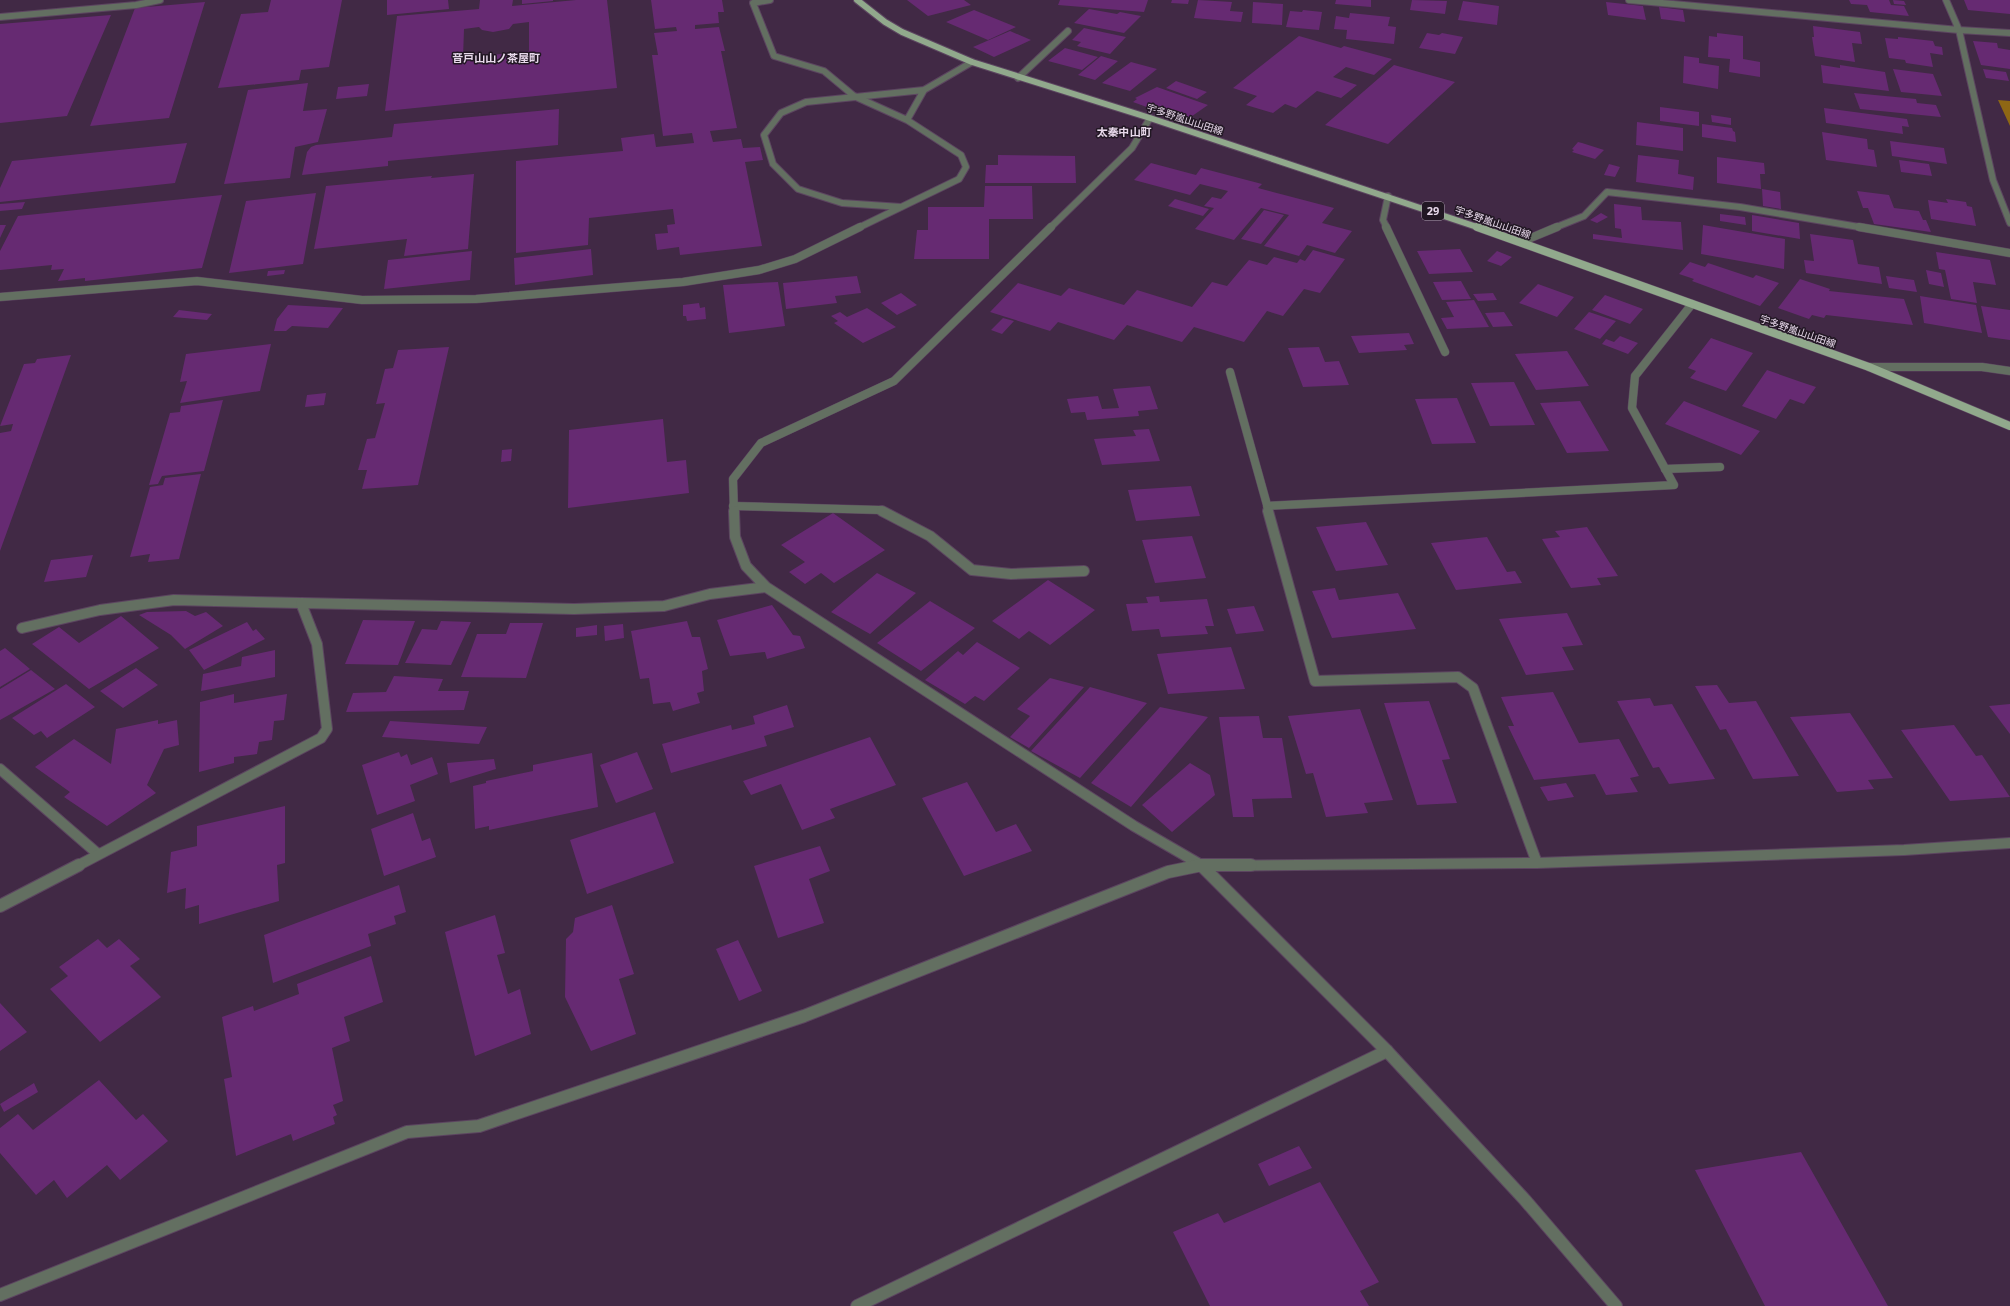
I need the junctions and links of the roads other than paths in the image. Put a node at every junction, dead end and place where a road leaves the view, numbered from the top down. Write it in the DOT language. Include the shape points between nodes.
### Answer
graph roads {
  1 [pos="160,0"];
  2 [pos="770,0"];
  3 [pos="857,0"];
  4 [pos="1629,0"];
  5 [pos="1946,0"];
  6 [pos="0,17"];
  7 [pos="1068,30"];
  8 [pos="1959,30"];
  9 [pos="2010,33"];
  10 [pos="972,62"];
  11 [pos="1018,78"];
  12 [pos="924,90"];
  13 [pos="854,96"];
  14 [pos="1150,118"];
  15 [pos="907,120"];
  16 [pos="1388,196"];
  17 [pos="901,207"];
  18 [pos="2010,223"];
  19 [pos="1521,242"];
  20 [pos="2010,253"];
  21 [pos="0,297"];
  22 [pos="1692,304"];
  23 [pos="1445,352"];
  24 [pos="1869,367"];
  25 [pos="2010,371"];
  26 [pos="1230,372"];
  27 [pos="2010,426"];
  28 [pos="1720,467"];
  29 [pos="1665,469"];
  30 [pos="733,506"];
  31 [pos="1267,506"];
  32 [pos="1084,571"];
  33 [pos="766,586"];
  34 [pos="300,603"];
  35 [pos="22,628"];
  36 [pos="0,769"];
  37 [pos="2010,844"];
  38 [pos="98,854"];
  39 [pos="1537,863"];
  40 [pos="1202,865"];
  41 [pos="0,906"];
  42 [pos="1387,1051"];
  43 [pos="0,1295"];
  44 [pos="857,1306"];
  45 [pos="1616,1306"];
  1 -- 6 [label="street" via="136,5"];
  2 -- 13 [label="street" via="753,3 774,56 824,71"];
  3 -- 10 [label="main road, 宇多野嵐山山田線 / 29" via="902,32"];
  4 -- 8 [label="street"];
  5 -- 8 [label="street"];
  7 -- 11 [label="street"];
  8 -- 9 [label="street"];
  8 -- 18 [label="street" via="1993,180"];
  10 -- 11 [label="main road, 宇多野嵐山山田線 / 29"];
  10 -- 12 [label="street"];
  11 -- 14 [label="main road, 宇多野嵐山山田線 / 29"];
  12 -- 13 [label="street"];
  12 -- 15 [label="street"];
  13 -- 15 [label="street"];
  13 -- 17 [label="street" via="806,102 781,113 764,135 773,164 798,189 842,203"];
  14 -- 16 [label="main road, 宇多野嵐山山田線 / 29"];
  14 -- 30 [label="street" via="1132,148 894,381 761,443 733,479"];
  15 -- 17 [label="street" via="961,155 966,167 959,179"];
  16 -- 19 [label="main road, 宇多野嵐山山田線 / 29"];
  16 -- 23 [label="street" via="1383,220"];
  17 -- 21 [label="street" via="795,259 759,270 683,282 476,300 362,300 197,281"];
  19 -- 20 [label="street" via="1584,216 1607,192 1740,207"];
  19 -- 22 [label="main road, 宇多野嵐山山田線 / 29"];
  22 -- 24 [label="main road, 宇多野嵐山山田線 / 29"];
  22 -- 29 [label="street" via="1635,376 1632,408"];
  24 -- 25 [label="street" via="1982,367"];
  24 -- 27 [label="main road, 宇多野嵐山山田線 / 29"];
  26 -- 31 [label="street"];
  28 -- 29 [label="street"];
  29 -- 31 [label="street" via="1674,485"];
  30 -- 32 [label="street" via="880,510 930,536 972,570 1011,574"];
  30 -- 33 [label="street" via="735,537 746,566"];
  31 -- 39 [label="street" via="1315,681 1458,677 1473,688"];
  33 -- 34 [label="street" via="710,594 664,606 574,609"];
  33 -- 40 [label="street" via="822,625 1134,826"];
  34 -- 35 [label="street" via="174,600 100,610"];
  34 -- 38 [label="street" via="317,644 327,729 321,738"];
  36 -- 38 [label="street"];
  37 -- 39 [label="street"];
  38 -- 41 [label="street"];
  39 -- 40 [label="street"];
  40 -- 42 [label="street"];
  40 -- 43 [label="street" via="1168,872 804,1016 479,1126 407,1132"];
  42 -- 44 [label="street"];
  42 -- 45 [label="street" via="1525,1200"];
}
